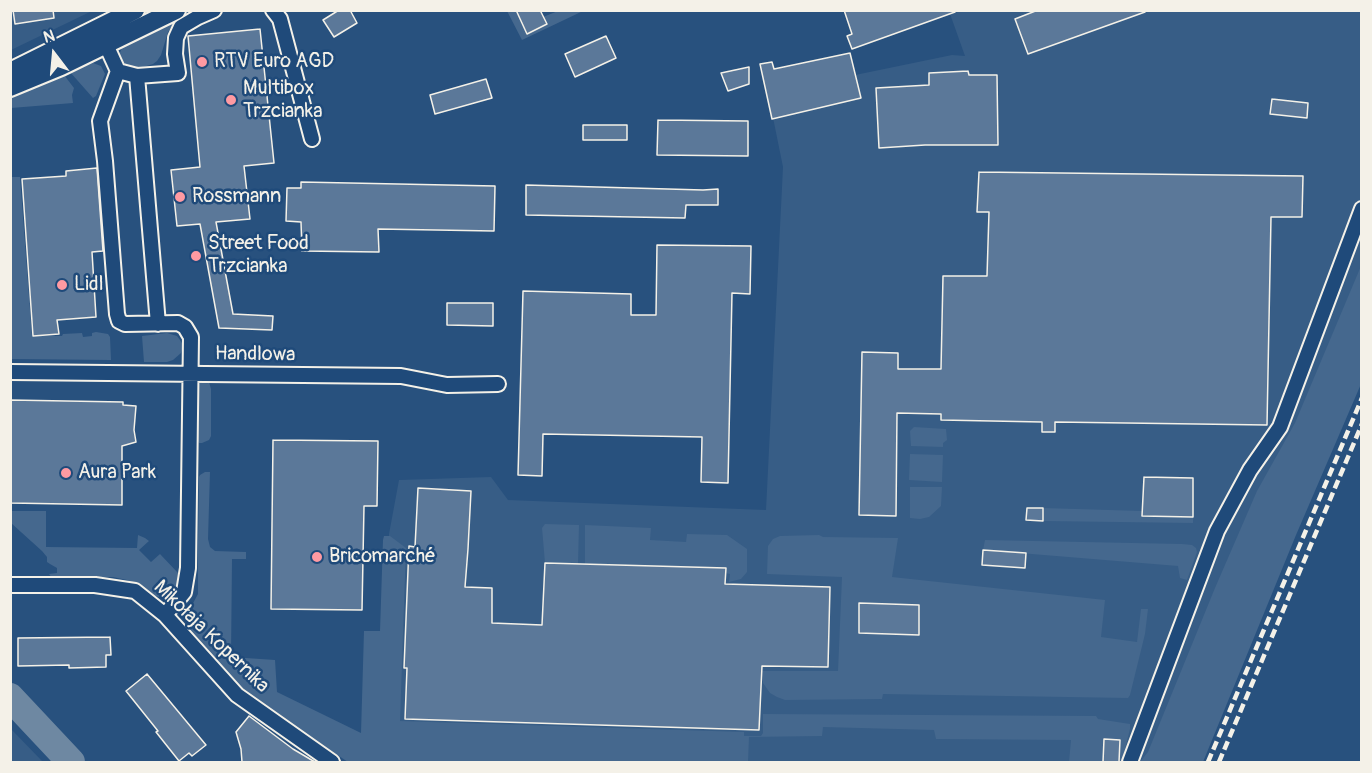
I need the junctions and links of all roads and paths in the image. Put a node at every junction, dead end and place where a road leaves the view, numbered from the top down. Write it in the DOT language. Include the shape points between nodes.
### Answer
graph roads {
  1 [pos="135,10"];
  2 [pos="154,10"];
  3 [pos="176,10"];
  4 [pos="214,10"];
  5 [pos="273,10"];
  6 [pos="102,36"];
  7 [pos="118,71"];
  8 [pos="10,72"];
  9 [pos="137,76"];
  10 [pos="10,87"];
  11 [pos="312,139"];
  12 [pos="1362,209"];
  13 [pos="158,324"];
  14 [pos="10,372"];
  15 [pos="190,374"];
  16 [pos="498,384"];
  17 [pos="10,585"];
  18 [pos="165,615"];
  19 [pos="332,762"];
  20 [pos="1130,762"];
  1 -- 6 [label="main road"];
  2 -- 6 [label="main road"];
  3 -- 6 [label="main road"];
  4 -- 9 [label="street" via="181,27 176,38 178,73"];
  5 -- 11 [label="street" via="280,19"];
  6 -- 7 [label="street"];
  6 -- 8 [label="main road"];
  6 -- 10 [label="main road" via="62,66"];
  7 -- 9 [label="street"];
  7 -- 13 [label="street" via="100,121 117,314 125,324"];
  9 -- 13 [label="street"];
  12 -- 20 [label="street" via="1280,427 1250,470 1217,531"];
  13 -- 15 [label="street" via="178,323 185,327 191,337"];
  14 -- 15 [label="street, Handlowa"];
  15 -- 16 [label="street, Handlowa" via="401,376 447,385"];
  15 -- 18 [label="street" via="188,568 184,592"];
  17 -- 18 [label="street, Mikołaja Kopernika" via="95,585 135,591"];
  18 -- 19 [label="street, Mikołaja Kopernika" via="237,695"];
}
